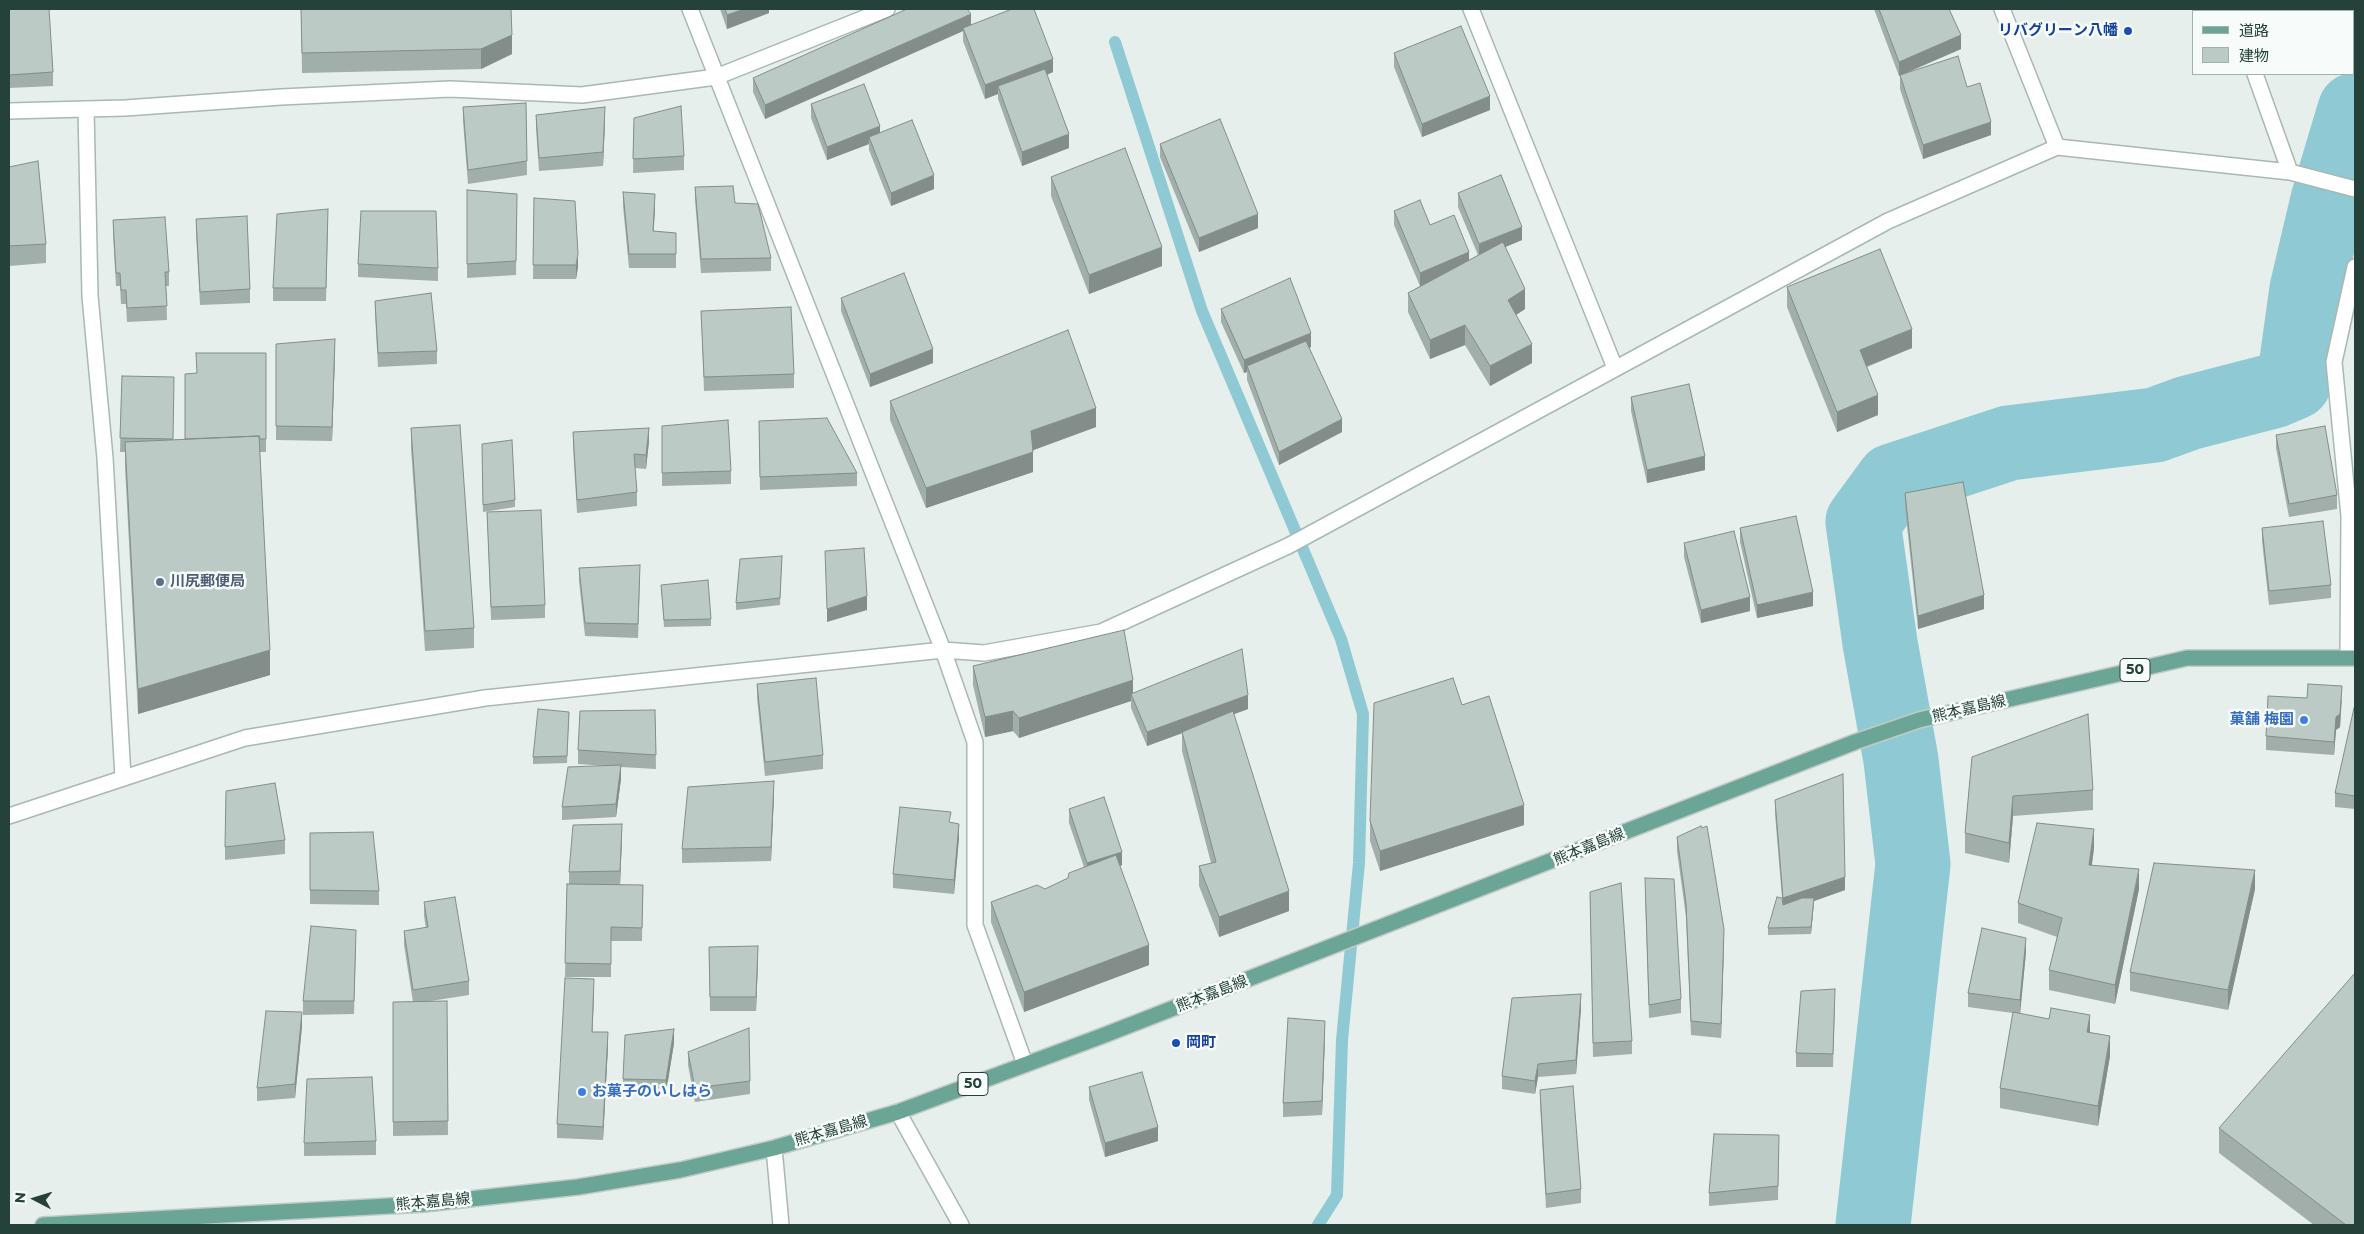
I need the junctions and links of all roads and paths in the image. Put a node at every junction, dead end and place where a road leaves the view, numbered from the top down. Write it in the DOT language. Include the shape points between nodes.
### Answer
graph roads {
  1 [pos="690,9"];
  2 [pos="887,9"];
  3 [pos="1471,9"];
  4 [pos="2002,9"];
  5 [pos="2255,75"];
  6 [pos="716,77"];
  7 [pos="86,109"];
  8 [pos="9,111"];
  9 [pos="2057,147"];
  10 [pos="2290,172"];
  11 [pos="2353,189"];
  12 [pos="2355,267"];
  13 [pos="1615,368"];
  14 [pos="943,650"];
  15 [pos="2352,658"];
  16 [pos="123,778"];
  17 [pos="9,816"];
  18 [pos="1025,1064"];
  19 [pos="898,1112"];
  20 [pos="774,1148"];
  21 [pos="42,1225"];
  22 [pos="781,1225"];
  23 [pos="961,1225"];
  1 -- 6 [label="street"];
  2 -- 6 [label="street"];
  3 -- 13 [label="street"];
  4 -- 9 [label="street"];
  5 -- 10 [label="street"];
  6 -- 7 [label="street" via="582,95 450,89"];
  6 -- 14 [label="street"];
  7 -- 8 [label="street"];
  7 -- 16 [label="street" via="90,296 104,458"];
  9 -- 10 [label="street"];
  9 -- 13 [label="street" via="1888,222"];
  10 -- 11 [label="street"];
  12 -- 15 [label="street" via="2334,362 2349,516"];
  13 -- 14 [label="street" via="1288,546 1100,632 984,653"];
  14 -- 16 [label="street" via="485,698 245,738"];
  14 -- 18 [label="street" via="975,742 975,925"];
  15 -- 18 [label="main road, 熊本嘉島線 / 50" via="2187,658 1919,720"];
  16 -- 17 [label="street"];
  18 -- 19 [label="main road, 熊本嘉島線 / 50"];
  19 -- 20 [label="main road, 熊本嘉島線 / 50"];
  19 -- 23 [label="street"];
  20 -- 21 [label="main road, 熊本嘉島線 / 50" via="680,1170 578,1187 425,1204"];
  20 -- 22 [label="street"];
}
